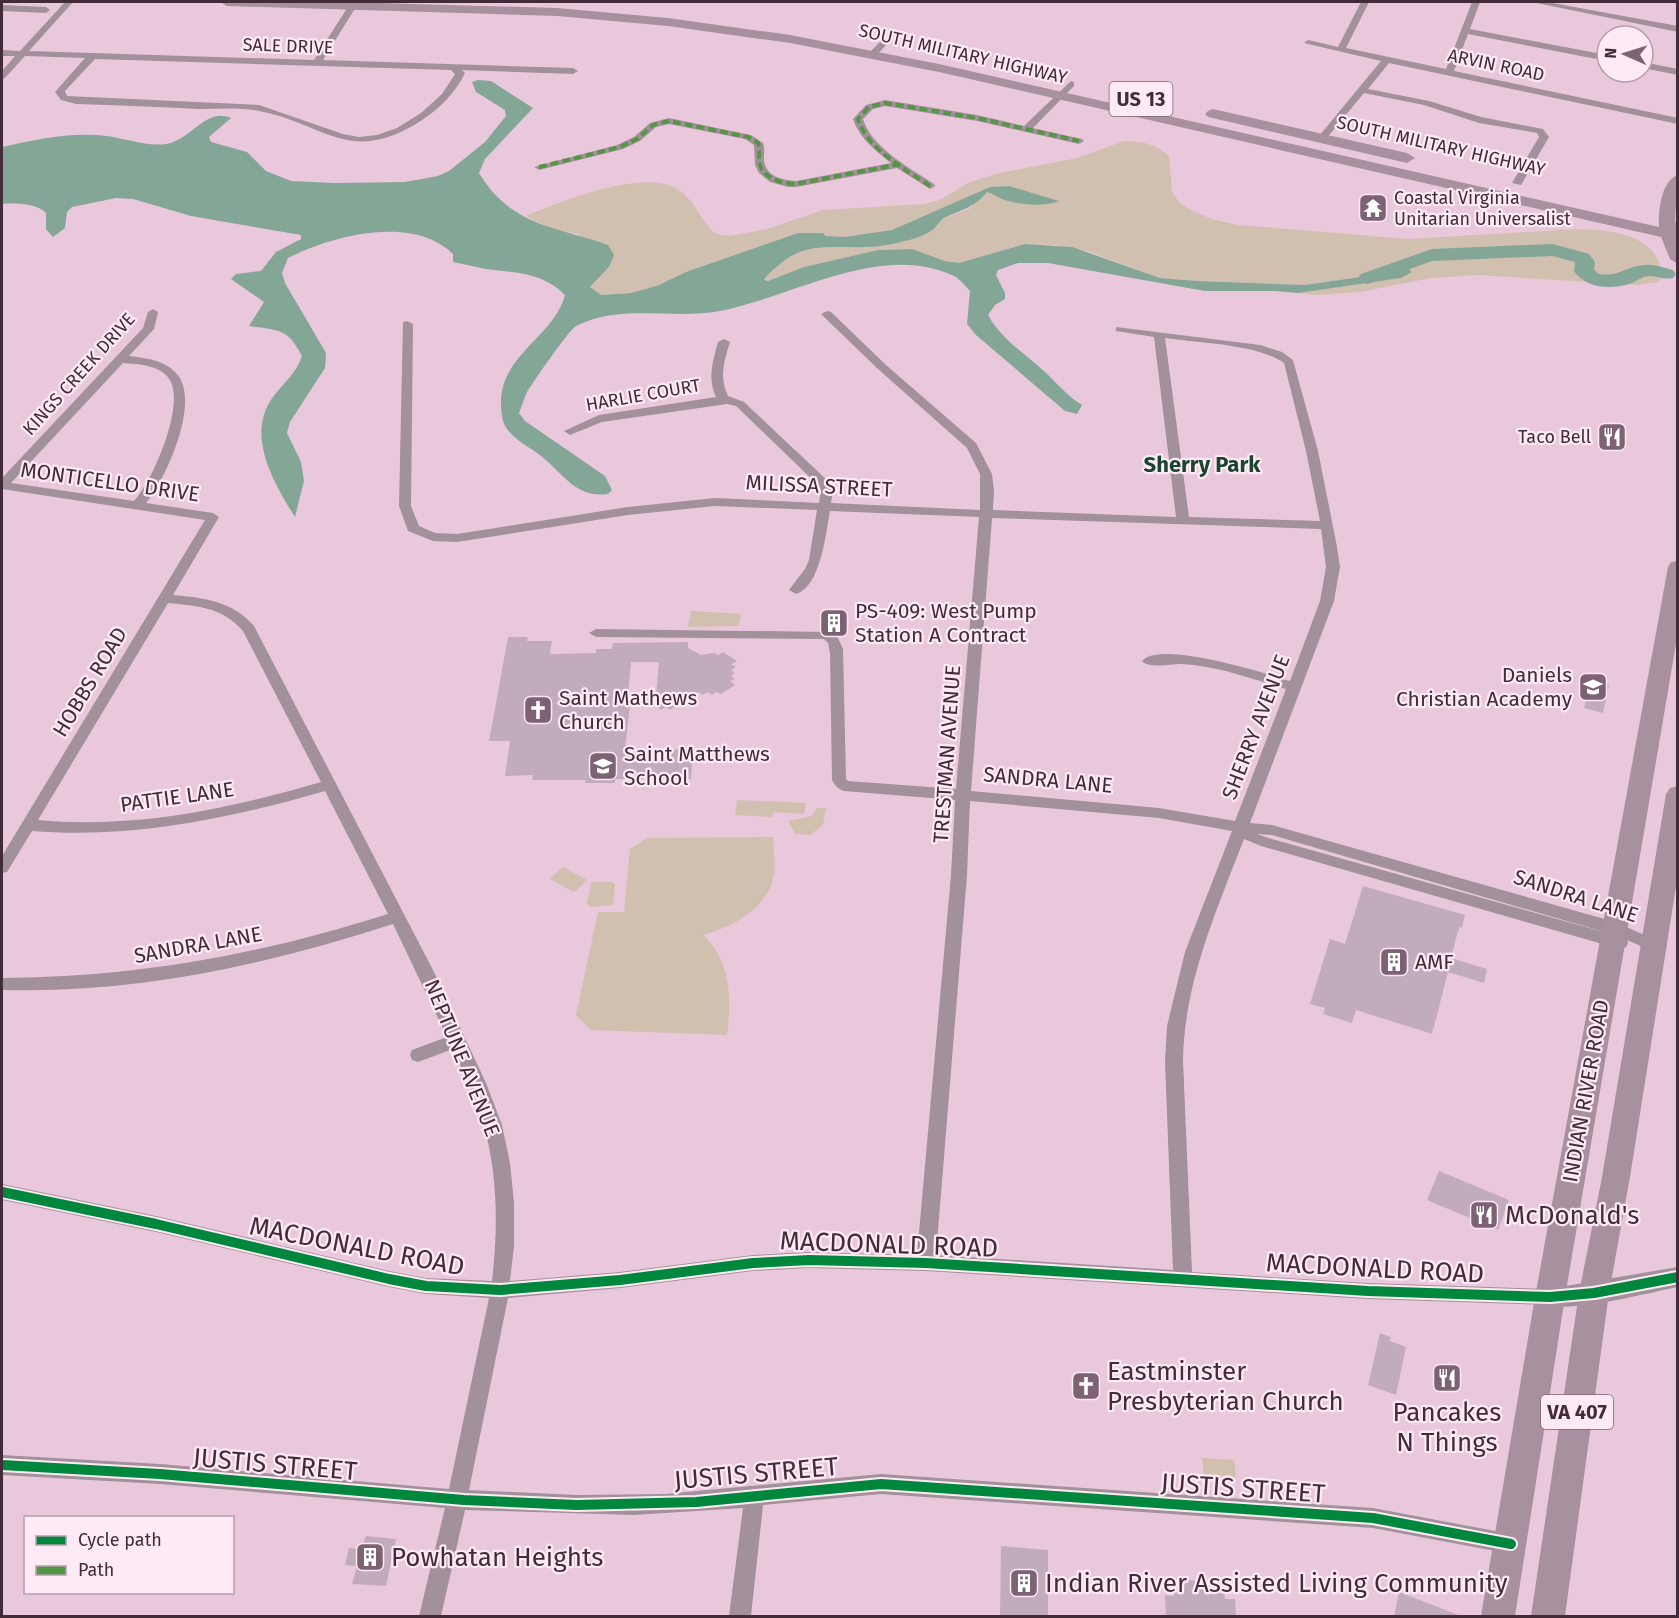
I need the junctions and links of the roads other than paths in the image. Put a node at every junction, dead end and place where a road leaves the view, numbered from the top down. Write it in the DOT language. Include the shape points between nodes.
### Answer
graph roads {
  1 [pos="69,2"];
  2 [pos="227,2"];
  3 [pos="558,2"];
  4 [pos="1365,2"];
  5 [pos="1476,2"];
  6 [pos="1536,2"];
  7 [pos="354,3"];
  8 [pos="1583,6"];
  9 [pos="2,8"];
  10 [pos="46,10"];
  11 [pos="1677,29"];
  12 [pos="1466,31"];
  13 [pos="1308,43"];
  14 [pos="878,48"];
  15 [pos="1341,50"];
  16 [pos="2,53"];
  17 [pos="21,54"];
  18 [pos="92,56"];
  19 [pos="1595,56"];
  20 [pos="1387,60"];
  21 [pos="317,63"];
  22 [pos="1655,67"];
  23 [pos="454,68"];
  24 [pos="573,71"];
  25 [pos="1449,72"];
  26 [pos="1677,72"];
  27 [pos="2,76"];
  28 [pos="1071,84"];
  29 [pos="1361,90"];
  30 [pos="1059,96"];
  31 [pos="1150,100"];
  32 [pos="1194,110"];
  33 [pos="1677,121"];
  34 [pos="1026,129"];
  35 [pos="1323,138"];
  36 [pos="1079,141"];
  37 [pos="900,164"];
  38 [pos="539,167"];
  39 [pos="1677,180"];
  40 [pos="1517,183"];
  41 [pos="930,186"];
  42 [pos="1672,227"];
  43 [pos="1677,259"];
  44 [pos="153,312"];
  45 [pos="827,314"];
  46 [pos="407,324"];
  47 [pos="1120,329"];
  48 [pos="1159,334"];
  49 [pos="724,342"];
  50 [pos="121,359"];
  51 [pos="724,400"];
  52 [pos="570,431"];
  53 [pos="2,485"];
  54 [pos="56,493"];
  55 [pos="47,504"];
  56 [pos="825,505"];
  57 [pos="138,506"];
  58 [pos="987,514"];
  59 [pos="213,517"];
  60 [pos="1183,520"];
  61 [pos="1327,525"];
  62 [pos="1677,567"];
  63 [pos="796,590"];
  64 [pos="1675,596"];
  65 [pos="164,599"];
  66 [pos="596,633"];
  67 [pos="1149,661"];
  68 [pos="1295,687"];
  69 [pos="328,785"];
  70 [pos="1677,794"];
  71 [pos="963,795"];
  72 [pos="28,825"];
  73 [pos="1239,827"];
  74 [pos="2,868"];
  75 [pos="398,917"];
  76 [pos="1613,935"];
  77 [pos="1654,946"];
  78 [pos="2,984"];
  79 [pos="458,1040"];
  80 [pos="418,1056"];
  81 [pos="2,1192"];
  82 [pos="926,1263"];
  83 [pos="1677,1277"];
  84 [pos="1183,1279"];
  85 [pos="500,1290"];
  86 [pos="1594,1293"];
  87 [pos="1550,1296"];
  88 [pos="2,1465"];
  89 [pos="754,1497"];
  90 [pos="457,1501"];
  91 [pos="1511,1544"];
  92 [pos="430,1617"];
  93 [pos="740,1617"];
  94 [pos="1498,1617"];
  95 [pos="1548,1617"];
  1 -- 17 [label="street"];
  2 -- 7 [label="main road, SOUTH MILITARY HIGHWAY / US 13"];
  3 -- 14 [label="main road, SOUTH MILITARY HIGHWAY / US 13" via="693,12 784,25"];
  4 -- 15 [label="street"];
  5 -- 12 [label="street"];
  6 -- 8 [label="street"];
  7 -- 14 [label="main road, SOUTH MILITARY HIGHWAY / US 13" via="615,17"];
  7 -- 21 [label="street"];
  8 -- 11 [label="street"];
  9 -- 10 [label="street"];
  12 -- 19 [label="street"];
  12 -- 25 [label="street"];
  13 -- 15 [label="street, ARVIN ROAD"];
  14 -- 28 [label="main road, SOUTH MILITARY HIGHWAY / US 13"];
  14 -- 30 [label="main road, SOUTH MILITARY HIGHWAY / US 13"];
  15 -- 20 [label="street, ARVIN ROAD"];
  16 -- 17 [label="street, SALE DRIVE"];
  17 -- 18 [label="street, SALE DRIVE"];
  17 -- 27 [label="street"];
  18 -- 21 [label="street, SALE DRIVE"];
  18 -- 23 [label="street" via="60,92 64,98 248,106 285,115 336,137 356,140 392,135 416,121 454,86 460,73"];
  20 -- 25 [label="street, ARVIN ROAD"];
  20 -- 29 [label="street"];
  21 -- 23 [label="street, SALE DRIVE"];
  22 -- 26 [label="street"];
  23 -- 24 [label="street, SALE DRIVE"];
  25 -- 33 [label="street, ARVIN ROAD"];
  28 -- 30 [label="street"];
  28 -- 31 [label="main road, SOUTH MILITARY HIGHWAY / US 13"];
  29 -- 35 [label="street"];
  29 -- 40 [label="street" via="1540,131 1544,136"];
  30 -- 34 [label="street"];
  30 -- 42 [label="main road, SOUTH MILITARY HIGHWAY / US 13"];
  32 -- 35 [label="main road, SOUTH MILITARY HIGHWAY / US 13"];
  34 -- 36 [label="street"];
  34 -- 37 [label="street" via="885,103 871,106 858,119 861,130"];
  35 -- 40 [label="main road, SOUTH MILITARY HIGHWAY / US 13"];
  37 -- 38 [label="street" via="796,184 773,181 762,170 758,161 760,148 754,140 669,121 653,125 620,147"];
  37 -- 41 [label="street"];
  39 -- 42 [label="main road" via="1670,198"];
  40 -- 42 [label="main road, SOUTH MILITARY HIGHWAY / US 13"];
  42 -- 43 [label="main road"];
  44 -- 50 [label="street, KINGS CREEK DRIVE" via="148,329"];
  45 -- 58 [label="street, TRESTMAN AVENUE" via="972,446 986,474"];
  46 -- 56 [label="street, MILISSA STREET" via="405,506 413,528 433,537 457,538 684,504 747,501"];
  47 -- 48 [label="street, SHERRY AVENUE"];
  48 -- 60 [label="street"];
  48 -- 61 [label="street, SHERRY AVENUE" via="1260,348 1288,362"];
  49 -- 51 [label="street" via="716,368"];
  50 -- 53 [label="street, KINGS CREEK DRIVE"];
  50 -- 57 [label="street" via="159,367 176,380 179,389 165,462"];
  51 -- 52 [label="street, HARLIE COURT" via="598,419"];
  51 -- 56 [label="street" via="740,404 824,484"];
  53 -- 54 [label="street, MONTICELLO DRIVE"];
  54 -- 55 [label="street"];
  54 -- 57 [label="street, MONTICELLO DRIVE"];
  56 -- 58 [label="street, MILISSA STREET"];
  56 -- 63 [label="street" via="815,560"];
  57 -- 59 [label="street, MONTICELLO DRIVE"];
  58 -- 60 [label="street, MILISSA STREET"];
  58 -- 71 [label="street, TRESTMAN AVENUE"];
  59 -- 65 [label="street, HOBBS ROAD"];
  60 -- 61 [label="street, MILISSA STREET"];
  61 -- 68 [label="street, SHERRY AVENUE" via="1333,567 1331,586"];
  62 -- 64 [label="main road, INDIAN RIVER ROAD"];
  64 -- 76 [label="main road, INDIAN RIVER ROAD"];
  65 -- 69 [label="street, NEPTUNE AVENUE" via="219,606 239,616"];
  65 -- 72 [label="street, HOBBS ROAD"];
  66 -- 71 [label="street, SANDRA LANE" via="826,635 835,641 840,784"];
  67 -- 68 [label="street" via="1201,661"];
  68 -- 73 [label="street, SHERRY AVENUE"];
  69 -- 72 [label="street, PATTIE LANE" via="273,802 185,821 72,828"];
  69 -- 75 [label="street, NEPTUNE AVENUE"];
  70 -- 77 [label="main road, INDIAN RIVER ROAD"];
  71 -- 73 [label="street, SANDRA LANE" via="1159,813"];
  71 -- 82 [label="street, TRESTMAN AVENUE"];
  72 -- 74 [label="street, HOBBS ROAD"];
  73 -- 76 [label="street, SANDRA LANE" via="1261,841"];
  73 -- 84 [label="street, SHERRY AVENUE" via="1193,952 1175,1026"];
  75 -- 78 [label="street, SANDRA LANE" via="302,947 190,972 87,984"];
  75 -- 79 [label="street, NEPTUNE AVENUE"];
  76 -- 77 [label="street, SANDRA LANE"];
  76 -- 87 [label="main road, INDIAN RIVER ROAD"];
  77 -- 86 [label="main road, INDIAN RIVER ROAD"];
  79 -- 80 [label="street"];
  79 -- 85 [label="street, NEPTUNE AVENUE" via="493,1125 501,1163 506,1203"];
  81 -- 85 [label="street, MACDONALD ROAD" via="426,1286"];
  82 -- 84 [label="street, MACDONALD ROAD"];
  82 -- 85 [label="street, MACDONALD ROAD" via="753,1263"];
  83 -- 86 [label="street, MACDONALD ROAD"];
  84 -- 87 [label="street, MACDONALD ROAD" via="1368,1291"];
  85 -- 90 [label="street, NEPTUNE AVENUE"];
  86 -- 87 [label="street, MACDONALD ROAD"];
  86 -- 95 [label="main road, INDIAN RIVER ROAD / VA 407"];
  87 -- 91 [label="main road, INDIAN RIVER ROAD / VA 407"];
  88 -- 90 [label="street, JUSTIS STREET"];
  89 -- 90 [label="street, JUSTIS STREET" via="634,1505"];
  89 -- 91 [label="street, JUSTIS STREET" via="835,1486 947,1488 1373,1518"];
  89 -- 93 [label="street"];
  90 -- 92 [label="street, NEPTUNE AVENUE"];
  91 -- 94 [label="main road, INDIAN RIVER ROAD / VA 407"];
}
